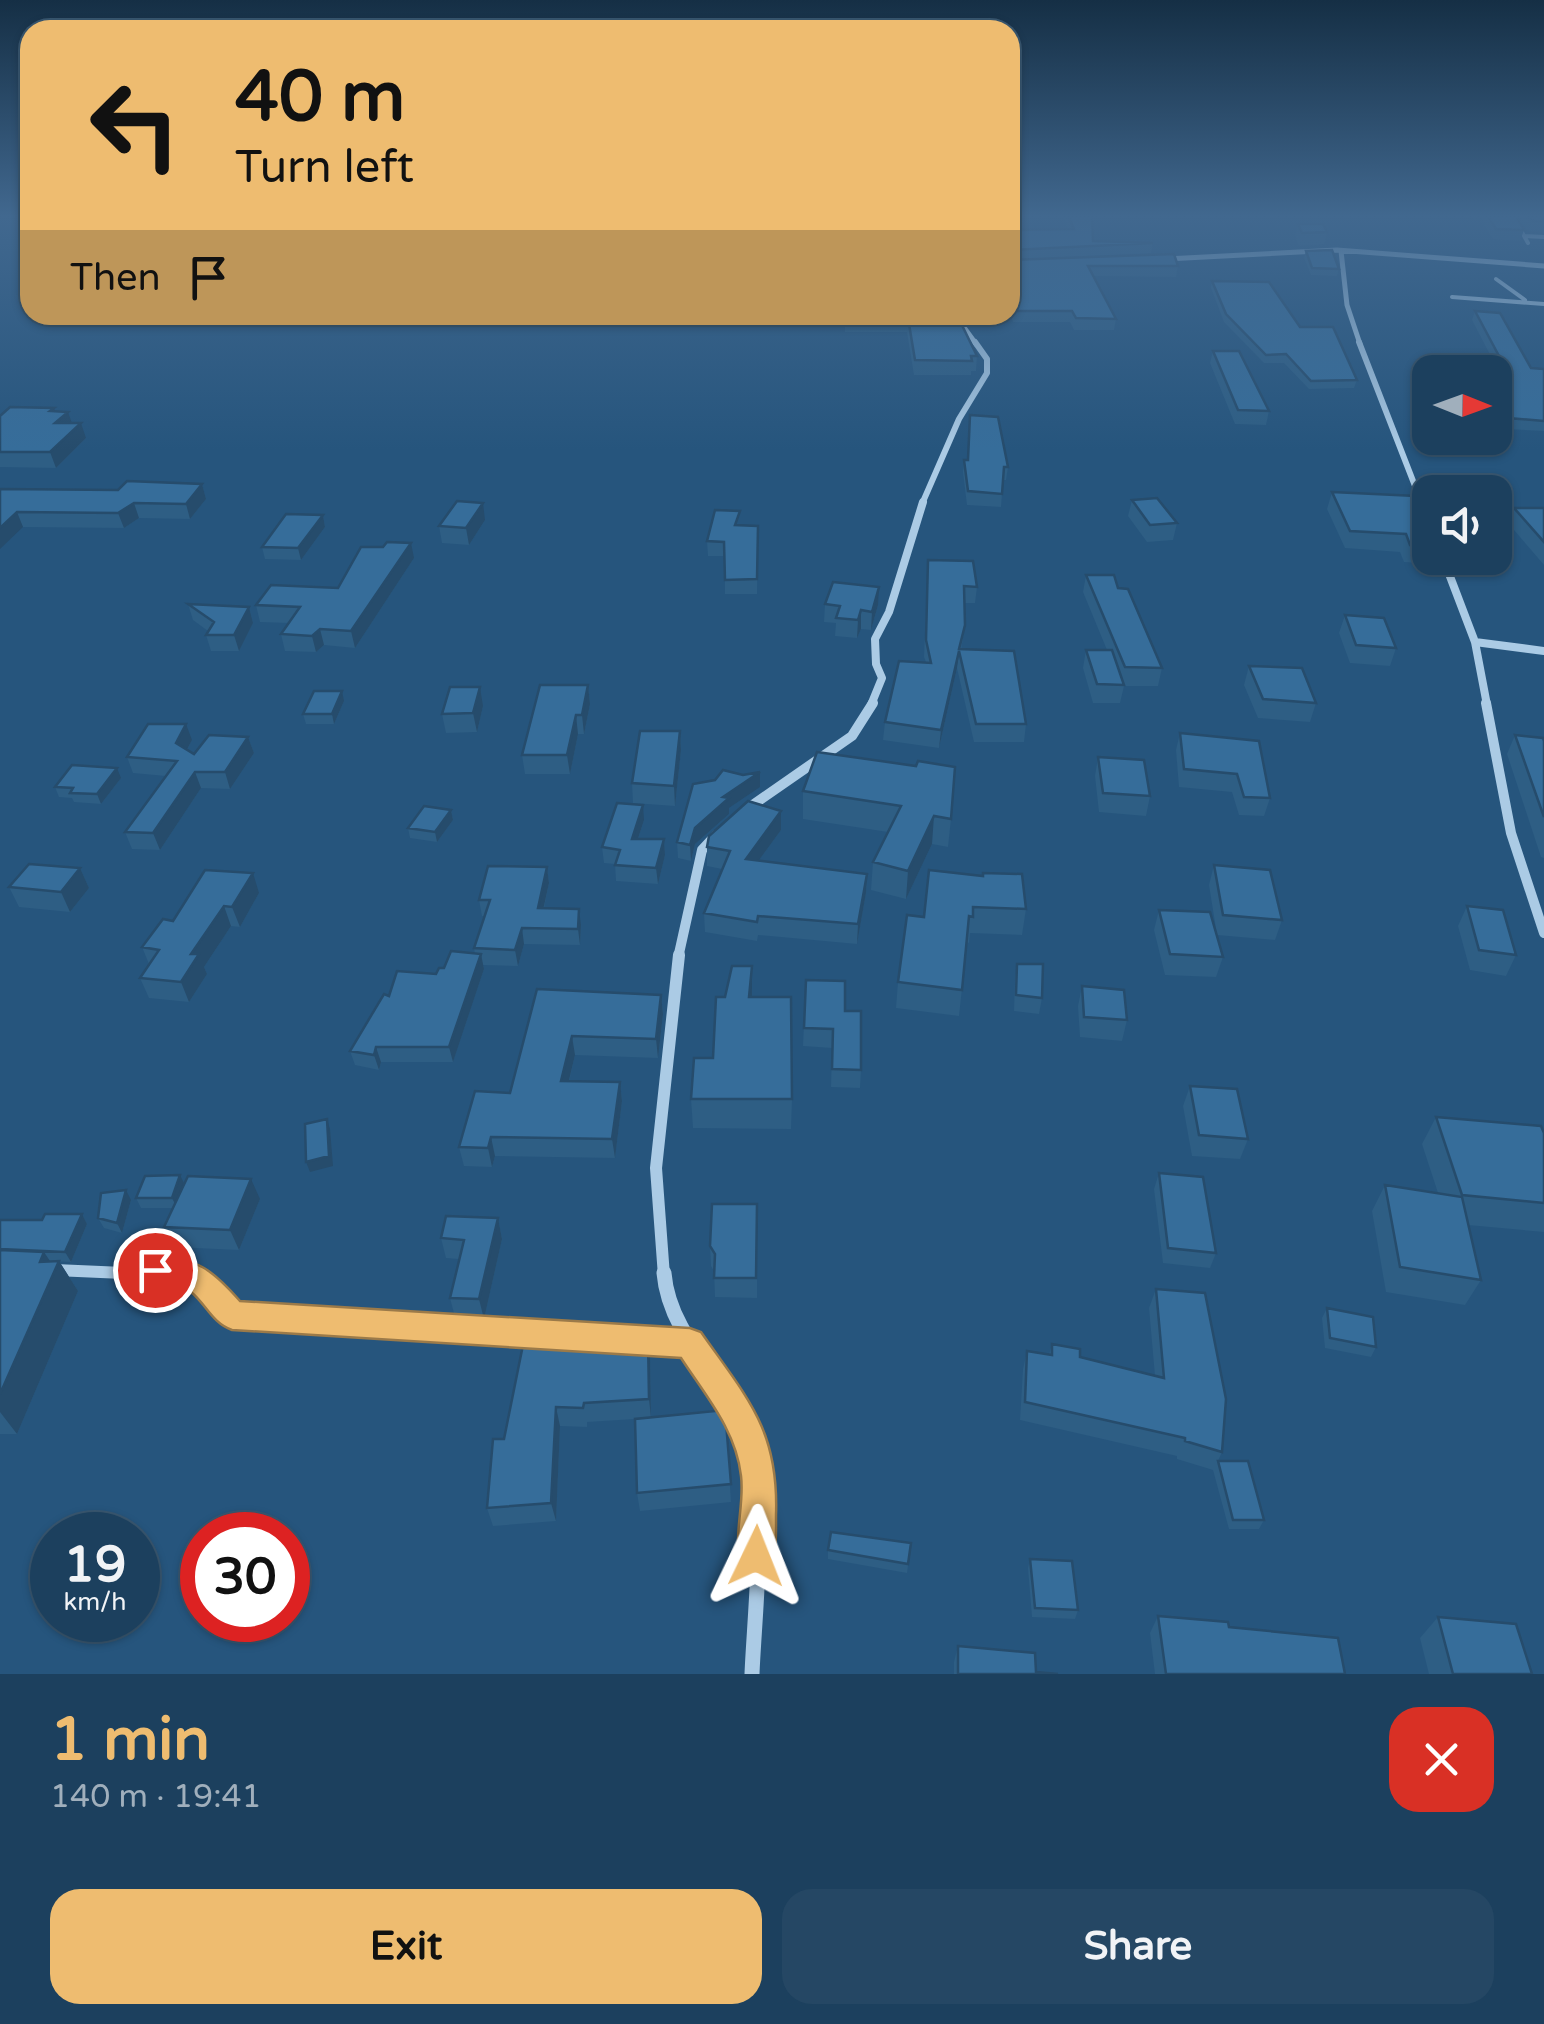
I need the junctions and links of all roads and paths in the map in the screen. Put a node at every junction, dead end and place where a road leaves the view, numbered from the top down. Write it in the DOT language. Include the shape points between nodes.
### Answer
graph roads {
  1 [pos="1347,294"];
  2 [pos="1516,294"];
  3 [pos="1452,297"];
  4 [pos="1527,302"];
  5 [pos="1544,304"];
  6 [pos="962,325"];
  7 [pos="1412,478"];
  8 [pos="1449,575"];
  9 [pos="1475,642"];
  10 [pos="1544,651"];
  11 [pos="736,818"];
  12 [pos="724,827"];
  13 [pos="1544,933"];
  14 [pos="43,1270"];
  15 [pos="551,1334"];
  16 [pos="570,1335"];
  17 [pos="690,1343"];
  18 [pos="752,1674"];
  1 -- 7 [label="street" via="1352,323"];
  2 -- 4 [label="lane"];
  3 -- 4 [label="lane"];
  4 -- 5 [label="lane"];
  6 -- 11 [label="street" via="987,359 987,373 927,488 875,640 878,694 852,736"];
  8 -- 9 [label="street"];
  9 -- 10 [label="street"];
  9 -- 13 [label="street" via="1511,832"];
  12 -- 17 [label="street" via="702,850 678,958 656,1168 666,1296"];
  14 -- 15 [label="street" via="186,1272 232,1315"];
  16 -- 17 [label="street"];
  17 -- 18 [label="street" via="749,1430 760,1477"];
}
